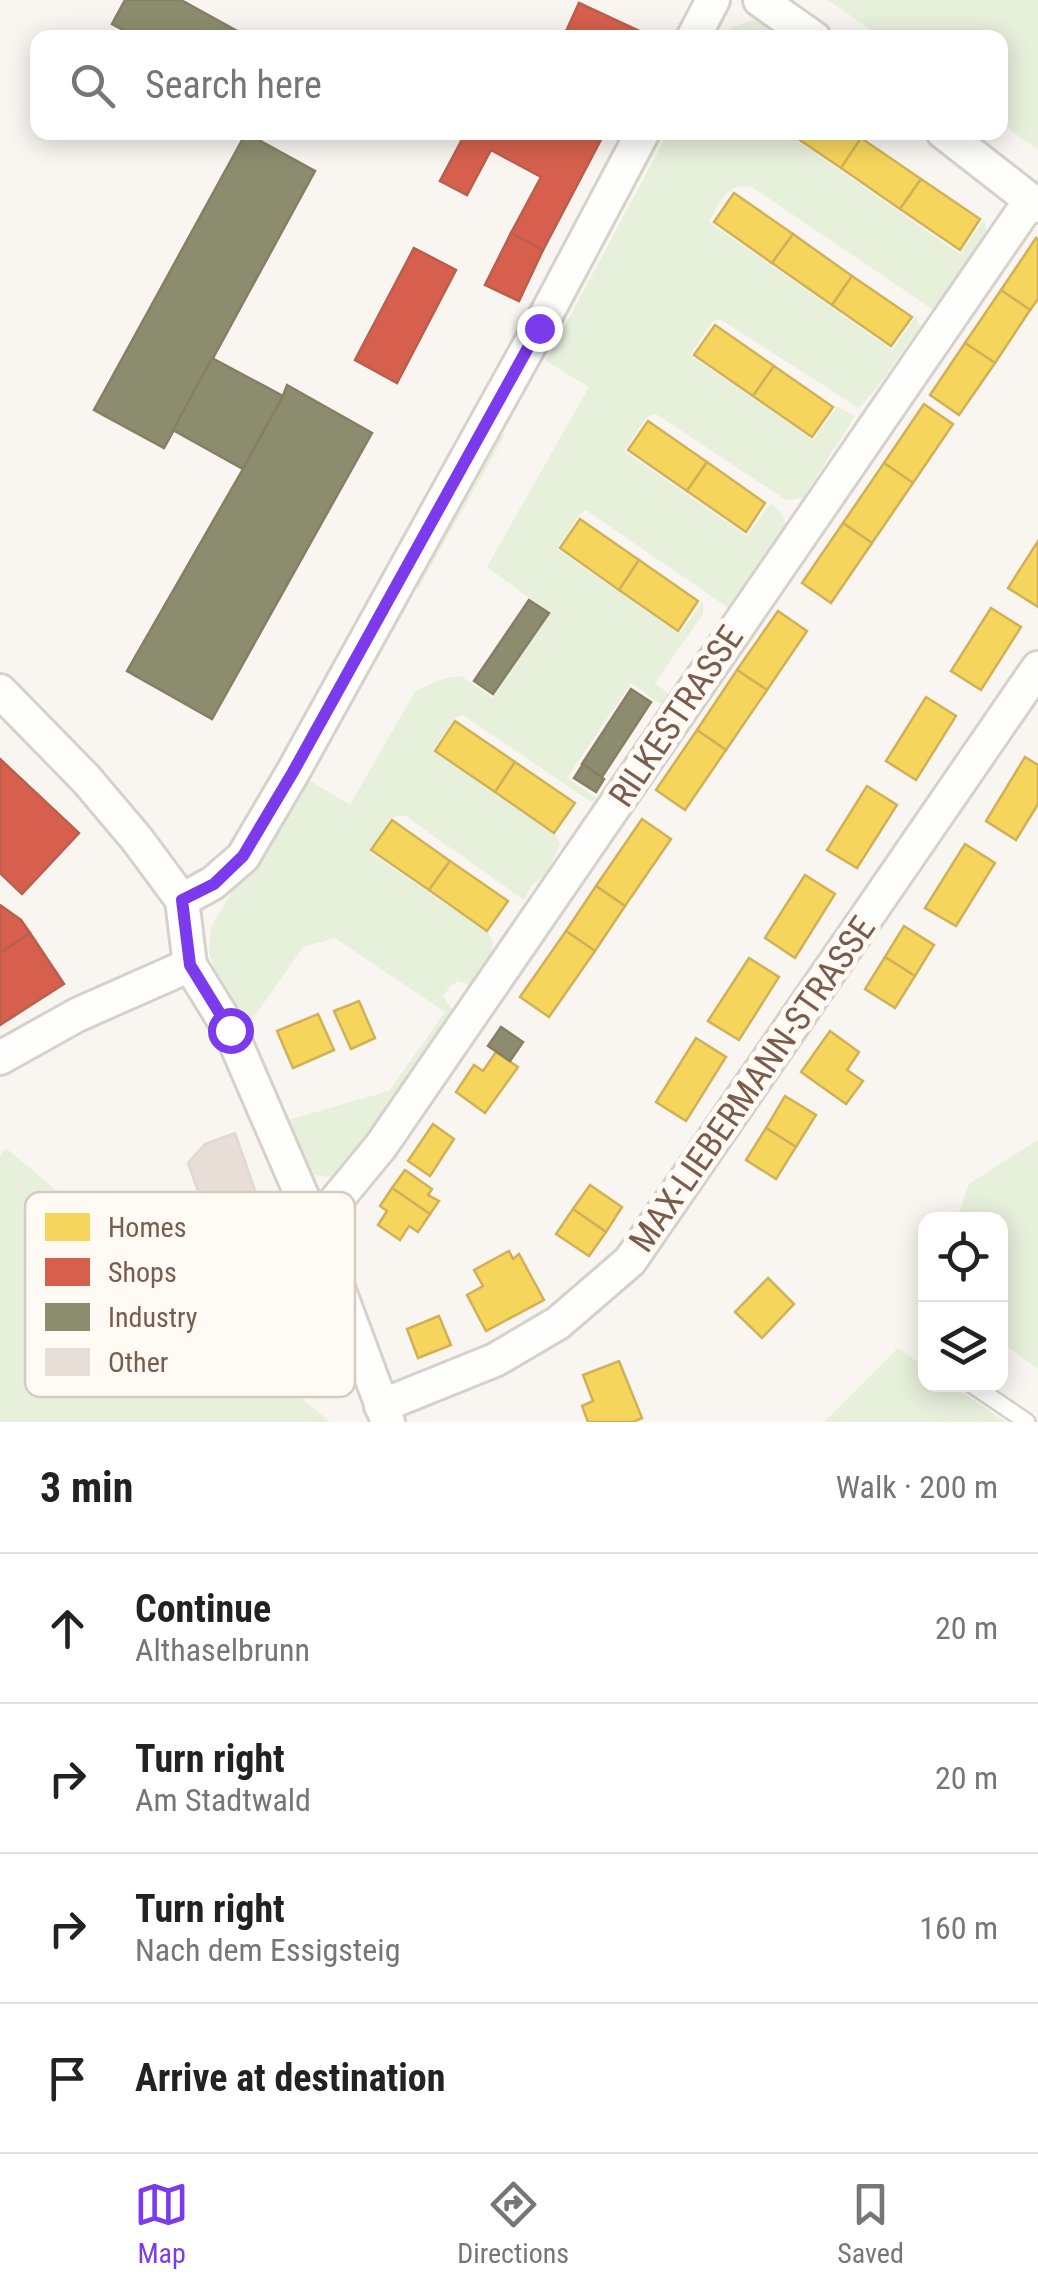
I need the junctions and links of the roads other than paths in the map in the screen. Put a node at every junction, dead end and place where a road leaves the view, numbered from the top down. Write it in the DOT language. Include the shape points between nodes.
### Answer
graph roads {
  1 [pos="713,0"];
  2 [pos="760,0"];
  3 [pos="697,30"];
  4 [pos="803,30"];
  5 [pos="639,140"];
  6 [pos="954,140"];
  7 [pos="1034,203"];
  8 [pos="1038,668"];
  9 [pos="0,691"];
  10 [pos="182,900"];
  11 [pos="190,965"];
  12 [pos="0,1058"];
  13 [pos="300,1192"];
  14 [pos="343,1192"];
  15 [pos="355,1335"];
  16 [pos="982,1392"];
  17 [pos="384,1414"];
  18 [pos="1027,1422"];
  1 -- 3 [label="street"];
  2 -- 4 [label="street"];
  5 -- 10 [label="street" via="243,856 214,884"];
  6 -- 7 [label="street"];
  7 -- 14 [label="street, RILKESTRASSE"];
  8 -- 17 [label="street, MAX-LIEBERMANN-STRASSE" via="630,1261 558,1323"];
  9 -- 10 [label="street" via="86,779"];
  10 -- 11 [label="street"];
  11 -- 12 [label="street"];
  11 -- 13 [label="street" via="230,1030"];
  15 -- 17 [label="street"];
  16 -- 18 [label="lane"];
}
